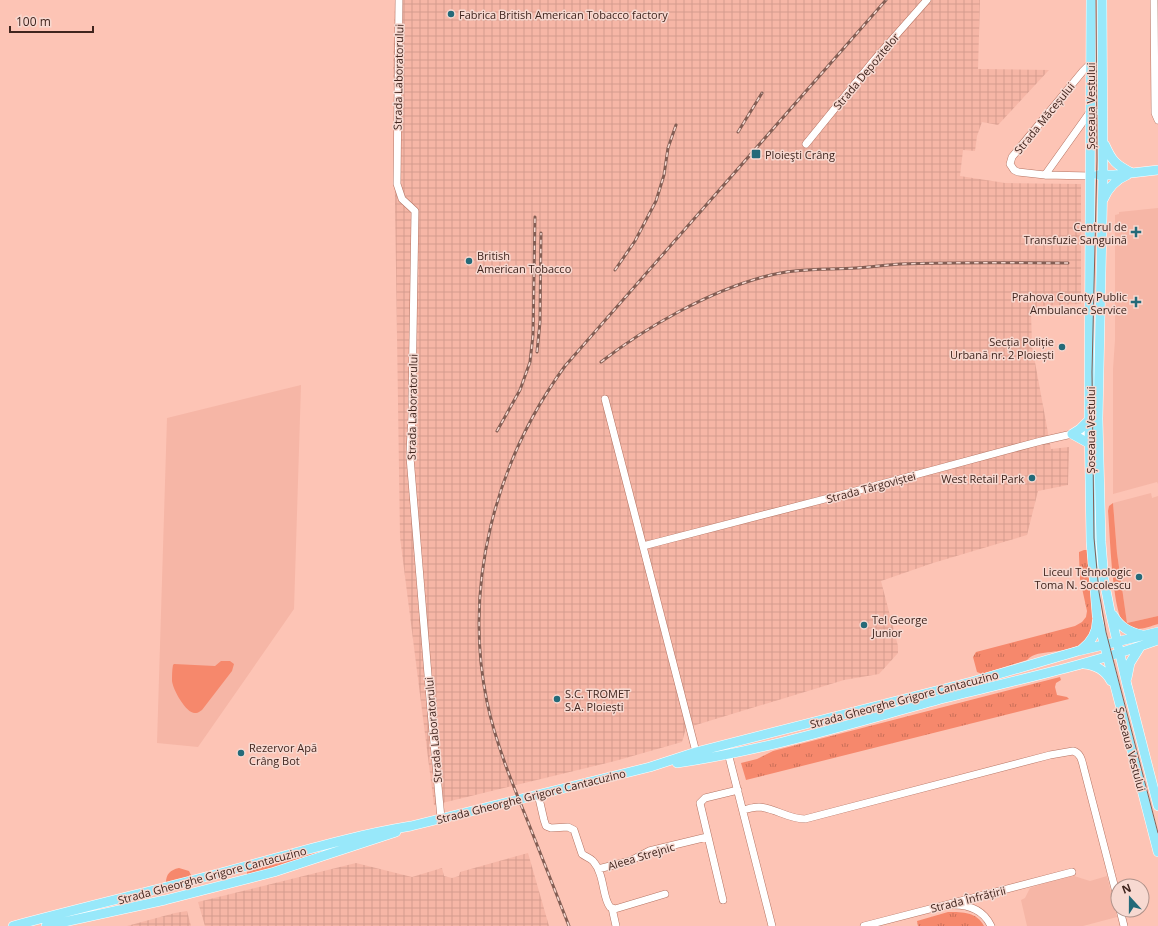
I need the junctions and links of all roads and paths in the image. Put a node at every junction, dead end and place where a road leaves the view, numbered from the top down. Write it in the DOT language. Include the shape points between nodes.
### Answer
graph roads {
  1 [pos="399,0"];
  2 [pos="927,0"];
  3 [pos="1091,0"];
  4 [pos="1102,0"];
  5 [pos="1154,0"];
  6 [pos="1090,64"];
  7 [pos="1090,112"];
  8 [pos="1103,112"];
  9 [pos="1158,120"];
  10 [pos="1103,141"];
  11 [pos="806,144"];
  12 [pos="1158,170"];
  13 [pos="1132,173"];
  14 [pos="1044,175"];
  15 [pos="1103,175"];
  16 [pos="1090,176"];
  17 [pos="1102,203"];
  18 [pos="605,399"];
  19 [pos="1089,420"];
  20 [pos="1094,433"];
  21 [pos="1072,434"];
  22 [pos="1090,444"];
  23 [pos="644,546"];
  24 [pos="1110,611"];
  25 [pos="1097,616"];
  26 [pos="1158,632"];
  27 [pos="1144,635"];
  28 [pos="1158,640"];
  29 [pos="1117,642"];
  30 [pos="1104,645"];
  31 [pos="1140,647"];
  32 [pos="1078,651"];
  33 [pos="1120,654"];
  34 [pos="1107,657"];
  35 [pos="1083,664"];
  36 [pos="1127,685"];
  37 [pos="1115,688"];
  38 [pos="726,745"];
  39 [pos="729,754"];
  40 [pos="697,756"];
  41 [pos="738,790"];
  42 [pos="538,794"];
  43 [pos="1158,806"];
  44 [pos="743,810"];
  45 [pos="441,818"];
  46 [pos="411,826"];
  47 [pos="707,837"];
  48 [pos="1158,850"];
  49 [pos="598,868"];
  50 [pos="1072,872"];
  51 [pos="1112,878"];
  52 [pos="665,894"];
  53 [pos="723,900"];
  54 [pos="946,904"];
  55 [pos="612,908"];
  56 [pos="884,923"];
  57 [pos="13,926"];
  58 [pos="46,926"];
  59 [pos="616,926"];
  60 [pos="772,926"];
  61 [pos="864,926"];
  62 [pos="991,926"];
  1 -- 45 [label="street, Strada Laboratorului" via="396,184 402,199 415,211 410,457"];
  2 -- 11 [label="street, Strada Depozitelor"];
  3 -- 6 [label="main road, Șoseaua Vestului"];
  4 -- 8 [label="main road, Șoseaua Vestului"];
  5 -- 9 [label="street" via="1155,113"];
  6 -- 7 [label="main road, Șoseaua Vestului"];
  6 -- 14 [label="street, Strada Măceșului" via="1010,160 1012,168 1018,172"];
  7 -- 8 [label="street"];
  7 -- 14 [label="street"];
  7 -- 16 [label="main road, Șoseaua Vestului"];
  8 -- 10 [label="main road, Șoseaua Vestului"];
  10 -- 13 [label="main road" via="1112,159"];
  10 -- 15 [label="main road, Șoseaua Vestului"];
  12 -- 13 [label="main road"];
  13 -- 15 [label="main road"];
  13 -- 17 [label="main road" via="1111,185"];
  14 -- 16 [label="street"];
  15 -- 16 [label="main road"];
  15 -- 17 [label="main road, Șoseaua Vestului"];
  16 -- 19 [label="main road, Șoseaua Vestului"];
  17 -- 20 [label="main road, Șoseaua Vestului" via="1099,353"];
  18 -- 23 [label="street"];
  19 -- 20 [label="main road, Șoseaua Vestului"];
  19 -- 21 [label="main road"];
  20 -- 21 [label="street, Strada Târgoviștei"];
  20 -- 22 [label="main road, Șoseaua Vestului"];
  20 -- 24 [label="main road, Șoseaua Vestului" via="1100,542"];
  21 -- 22 [label="main road"];
  21 -- 23 [label="street, Strada Târgoviștei"];
  22 -- 25 [label="main road, Șoseaua Vestului" via="1091,542"];
  23 -- 40 [label="street"];
  24 -- 27 [label="main road" via="1127,630"];
  24 -- 29 [label="main road, Șoseaua Vestului"];
  25 -- 30 [label="main road, Șoseaua Vestului"];
  25 -- 32 [label="main road" via="1093,638"];
  26 -- 27 [label="main road, Strada Gheorghe Grigore Cantacuzino"];
  27 -- 29 [label="main road, Strada Gheorghe Grigore Cantacuzino"];
  28 -- 31 [label="main road, Strada Gheorghe Grigore Cantacuzino"];
  29 -- 30 [label="main road, Strada Gheorghe Grigore Cantacuzino"];
  29 -- 33 [label="main road, Șoseaua Vestului"];
  30 -- 32 [label="main road, Strada Gheorghe Grigore Cantacuzino"];
  30 -- 34 [label="main road, Șoseaua Vestului"];
  31 -- 33 [label="main road, Strada Gheorghe Grigore Cantacuzino"];
  31 -- 36 [label="main road" via="1130,663"];
  32 -- 38 [label="main road, Strada Gheorghe Grigore Cantacuzino"];
  33 -- 34 [label="main road, Strada Gheorghe Grigore Cantacuzino"];
  33 -- 36 [label="main road, Șoseaua Vestului"];
  34 -- 35 [label="main road, Strada Gheorghe Grigore Cantacuzino"];
  34 -- 37 [label="main road, Șoseaua Vestului"];
  35 -- 37 [label="main road" via="1103,670"];
  35 -- 39 [label="main road, Strada Gheorghe Grigore Cantacuzino"];
  36 -- 43 [label="main road, Șoseaua Vestului"];
  37 -- 48 [label="main road, Șoseaua Vestului"];
  38 -- 39 [label="street"];
  38 -- 40 [label="main road, Strada Gheorghe Grigore Cantacuzino"];
  39 -- 40 [label="main road, Strada Gheorghe Grigore Cantacuzino"];
  39 -- 41 [label="street"];
  40 -- 42 [label="main road, Strada Gheorghe Grigore Cantacuzino"];
  41 -- 44 [label="street"];
  41 -- 47 [label="street" via="701,800"];
  42 -- 45 [label="main road, Strada Gheorghe Grigore Cantacuzino"];
  42 -- 49 [label="street, Aleea Strejnic" via="546,826 568,827 574,830 582,854 591,859"];
  44 -- 51 [label="street" via="765,808 793,818 805,819 1072,750 1078,754 1082,763"];
  44 -- 60 [label="street"];
  45 -- 46 [label="main road, Strada Gheorghe Grigore Cantacuzino"];
  46 -- 57 [label="main road, Strada Gheorghe Grigore Cantacuzino" via="383,830"];
  46 -- 58 [label="main road, Strada Gheorghe Grigore Cantacuzino" via="385,837 285,869 165,900"];
  47 -- 49 [label="street, Aleea Strejnic" via="649,851 630,861"];
  47 -- 53 [label="street"];
  49 -- 55 [label="street, Aleea Strejnic" via="608,905"];
  50 -- 54 [label="street, Strada Înfrățirii"];
  52 -- 55 [label="street"];
  54 -- 56 [label="street, Strada Înfrățirii"];
  54 -- 62 [label="street" via="962,905 977,910"];
  55 -- 59 [label="street, Aleea Strejnic"];
  56 -- 61 [label="street, Strada Înfrățirii"];
}
